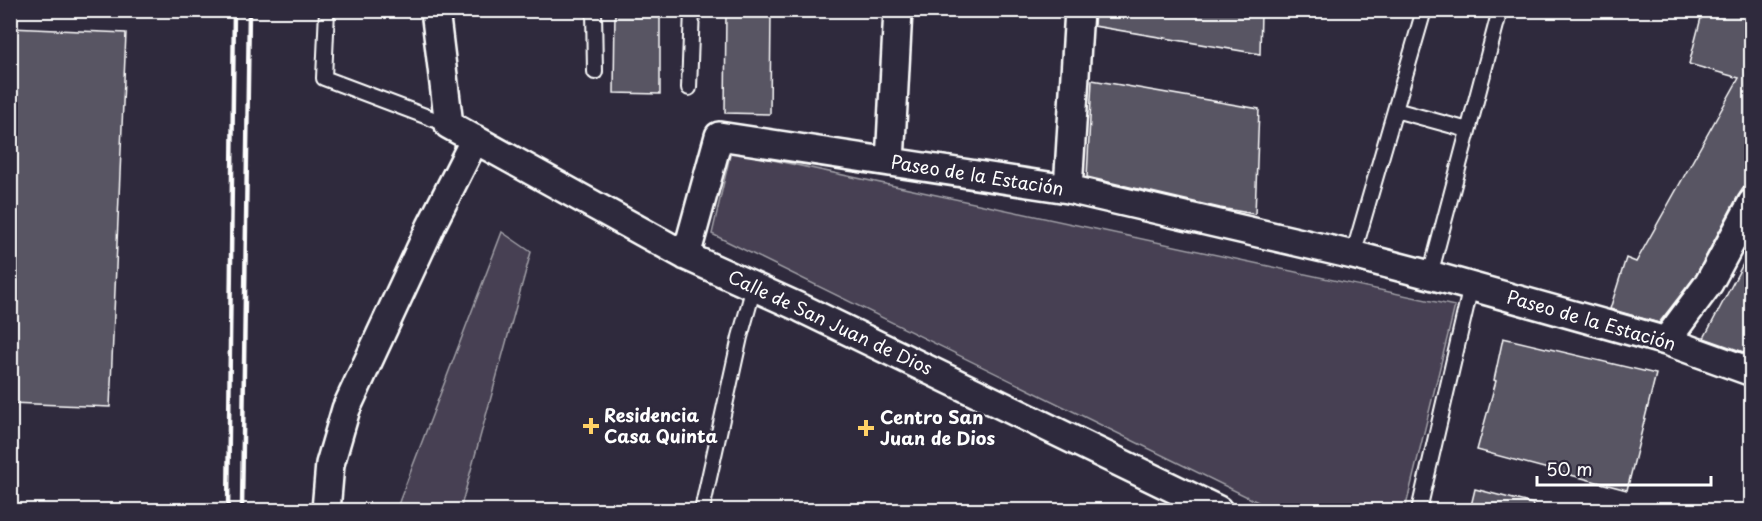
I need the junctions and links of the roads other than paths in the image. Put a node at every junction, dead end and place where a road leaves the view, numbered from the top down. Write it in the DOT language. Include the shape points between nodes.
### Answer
graph roads {
  1 [pos="327,10"];
  2 [pos="435,10"];
  3 [pos="594,10"];
  4 [pos="692,10"];
  5 [pos="898,10"];
  6 [pos="1079,10"];
  7 [pos="1424,10"];
  8 [pos="1500,10"];
  9 [pos="595,72"];
  10 [pos="689,88"];
  11 [pos="1395,110"];
  12 [pos="449,125"];
  13 [pos="1468,130"];
  14 [pos="475,139"];
  15 [pos="890,162"];
  16 [pos="1068,189"];
  17 [pos="1752,203"];
  18 [pos="1353,255"];
  19 [pos="686,256"];
  20 [pos="1430,275"];
  21 [pos="754,286"];
  22 [pos="1471,286"];
  23 [pos="1666,341"];
  24 [pos="1752,372"];
  25 [pos="326,510"];
  26 [pos="702,510"];
  27 [pos="1218,510"];
  28 [pos="1419,510"];
  1 -- 12 [label="lane, Calle de San Juan de Dios" via="324,78"];
  2 -- 12 [label="street"];
  3 -- 9 [label="lane"];
  4 -- 10 [label="lane"];
  5 -- 15 [label="street"];
  6 -- 16 [label="street"];
  7 -- 11 [label="lane"];
  8 -- 13 [label="lane"];
  11 -- 13 [label="lane"];
  11 -- 18 [label="lane"];
  12 -- 14 [label="street, Calle de San Juan de Dios"];
  13 -- 20 [label="lane"];
  14 -- 19 [label="street, Calle de San Juan de Dios"];
  14 -- 25 [label="street" via="346,409 330,464"];
  15 -- 16 [label="street, Paseo de la Estación"];
  15 -- 19 [label="street, Paseo de la Estación" via="719,136"];
  16 -- 18 [label="street, Paseo de la Estación"];
  17 -- 23 [label="street" via="1709,283"];
  18 -- 20 [label="street, Paseo de la Estación"];
  19 -- 21 [label="street, Calle de San Juan de Dios"];
  20 -- 22 [label="street, Paseo de la Estación"];
  21 -- 26 [label="lane"];
  21 -- 27 [label="street, Calle de San Juan de Dios"];
  22 -- 23 [label="street, Paseo de la Estación"];
  22 -- 28 [label="lane"];
  23 -- 24 [label="street, Paseo de la Estación"];
}
